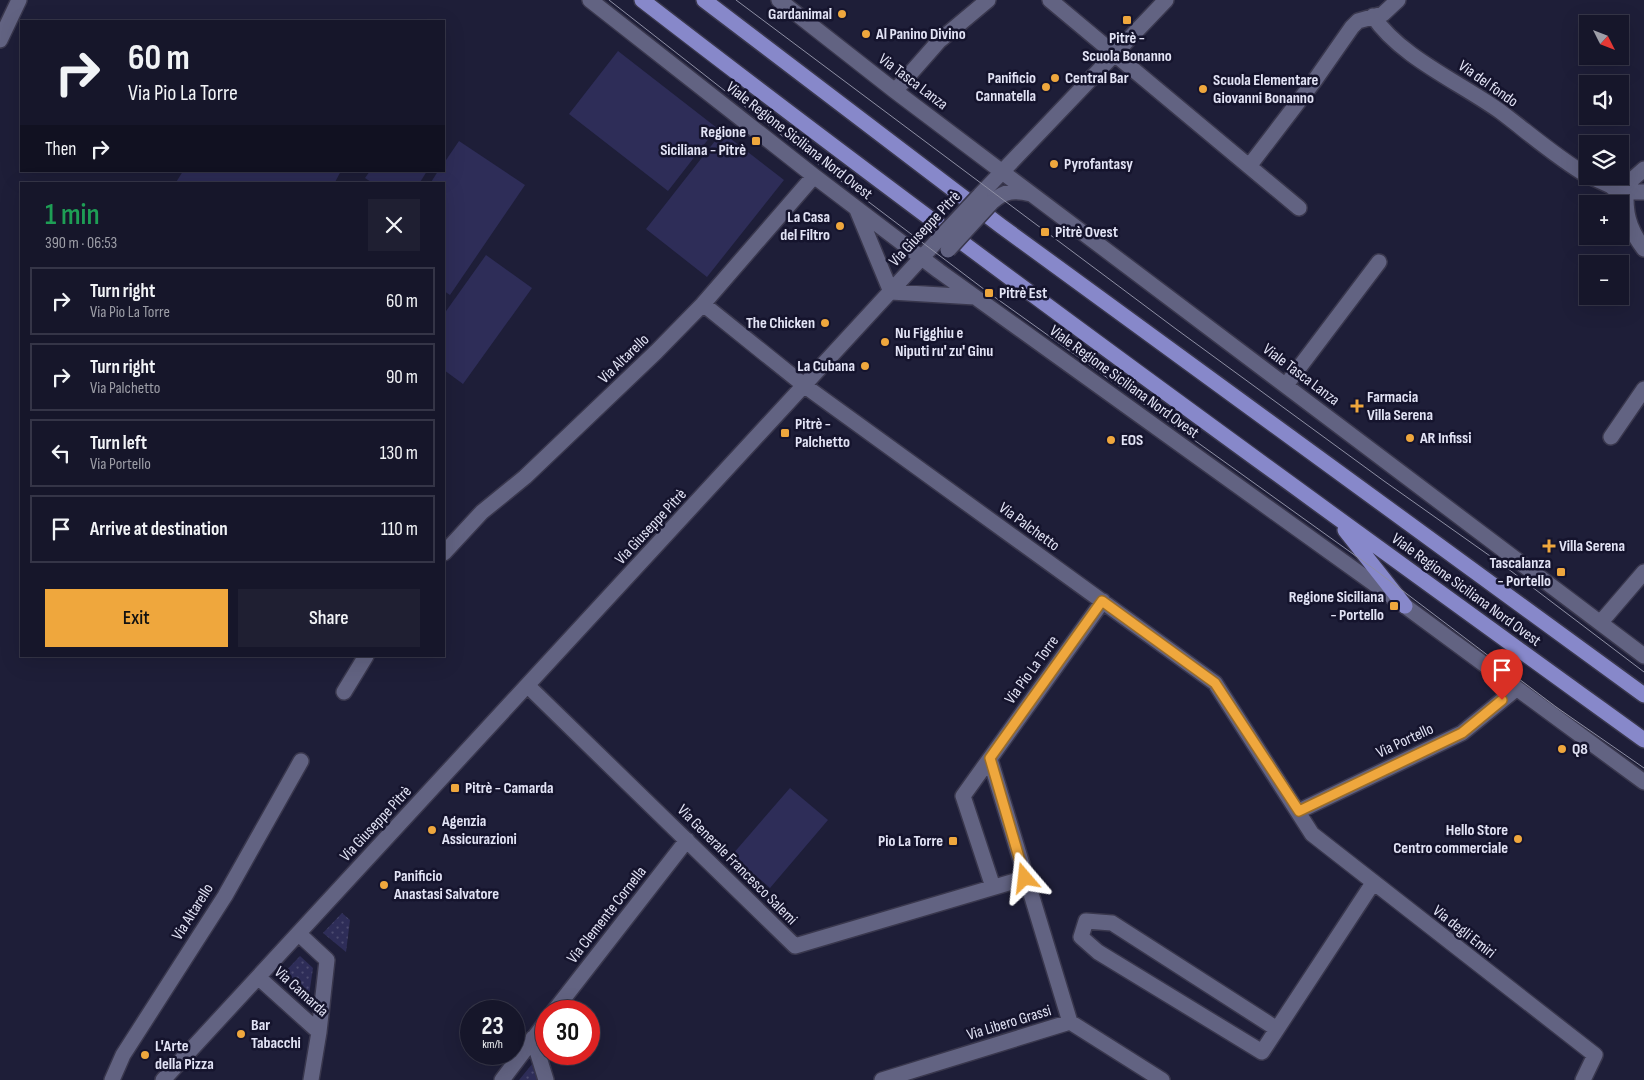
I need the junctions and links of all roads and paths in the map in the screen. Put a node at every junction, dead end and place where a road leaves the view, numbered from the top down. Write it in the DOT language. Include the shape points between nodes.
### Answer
graph roads {
  1 [pos="19,0"];
  2 [pos="590,0"];
  3 [pos="642,0"];
  4 [pos="704,0"];
  5 [pos="779,0"];
  6 [pos="988,0"];
  7 [pos="1050,0"];
  8 [pos="1166,0"];
  9 [pos="1398,0"];
  10 [pos="1373,16"];
  11 [pos="0,40"];
  12 [pos="1116,54"];
  13 [pos="895,91"];
  14 [pos="1250,165"];
  15 [pos="1644,169"];
  16 [pos="1579,170"];
  17 [pos="1003,172"];
  18 [pos="814,176"];
  19 [pos="1610,185"];
  20 [pos="1644,192"];
  21 [pos="1033,194"];
  22 [pos="1622,195"];
  23 [pos="986,199"];
  24 [pos="1299,208"];
  25 [pos="857,209"];
  26 [pos="1629,222"];
  27 [pos="942,246"];
  28 [pos="1644,249"];
  29 [pos="921,258"];
  30 [pos="1379,262"];
  31 [pos="939,271"];
  32 [pos="890,292"];
  33 [pos="975,296"];
  34 [pos="704,304"];
  35 [pos="805,386"];
  36 [pos="1286,386"];
  37 [pos="1644,389"];
  38 [pos="1611,437"];
  39 [pos="1333,516"];
  40 [pos="445,552"];
  41 [pos="1644,572"];
  42 [pos="1102,601"];
  43 [pos="1405,606"];
  44 [pos="1601,622"];
  45 [pos="1644,656"];
  46 [pos="365,657"];
  47 [pos="528,686"];
  48 [pos="1516,689"];
  49 [pos="344,692"];
  50 [pos="1644,695"];
  51 [pos="1644,740"];
  52 [pos="990,758"];
  53 [pos="301,761"];
  54 [pos="1644,782"];
  55 [pos="1299,811"];
  56 [pos="688,840"];
  57 [pos="1025,878"];
  58 [pos="1372,883"];
  59 [pos="993,887"];
  60 [pos="299,934"];
  61 [pos="258,977"];
  62 [pos="563,1000"];
  63 [pos="1070,1022"];
  64 [pos="1277,1029"];
  65 [pos="320,1032"];
  66 [pos="535,1036"];
  67 [pos="533,1038"];
  68 [pos="112,1080"];
  69 [pos="163,1080"];
  70 [pos="311,1080"];
  71 [pos="502,1080"];
  72 [pos="546,1080"];
  73 [pos="882,1080"];
  74 [pos="1162,1080"];
  75 [pos="1583,1080"];
  1 -- 11 [label="street"];
  2 -- 18 [label="street, Viale Regione Siciliana Nord Ovest"];
  3 -- 39 [label="main road, Viale Regione Siciliana Nord Ovest" via="872,176"];
  4 -- 50 [label="main road, Viale Regione Siciliana Nord Ovest" via="1001,226"];
  5 -- 13 [label="street, Via Tasca Lanza"];
  6 -- 13 [label="street" via="939,41"];
  7 -- 12 [label="street"];
  8 -- 12 [label="street, Via Giuseppe Pitrè"];
  9 -- 10 [label="street" via="1383,14"];
  10 -- 14 [label="street" via="1358,21 1352,27"];
  10 -- 16 [label="street, Via del fondo" via="1391,39 1500,112 1541,146"];
  12 -- 14 [label="street"];
  12 -- 17 [label="street, Via Giuseppe Pitrè"];
  13 -- 17 [label="street, Via Tasca Lanza"];
  14 -- 24 [label="street"];
  15 -- 22 [label="street"];
  17 -- 21 [label="street"];
  17 -- 23 [label="street, Via Giuseppe Pitrè"];
  18 -- 25 [label="street, Viale Regione Siciliana Nord Ovest"];
  18 -- 34 [label="street, Via Altarello"];
  19 -- 22 [label="street, Via del fondo"];
  20 -- 22 [label="street"];
  21 -- 23 [label="street, Via Giuseppe Pitrè" via="1005,192"];
  21 -- 36 [label="street, Viale Tasca Lanza"];
  23 -- 27 [label="street, Via Giuseppe Pitrè, bridge"];
  25 -- 29 [label="street, Viale Regione Siciliana Nord Ovest"];
  25 -- 32 [label="street"];
  26 -- 28 [label="street"];
  27 -- 29 [label="street, Via Giuseppe Pitrè"];
  27 -- 31 [label="street, Via Giuseppe Pitrè"];
  29 -- 31 [label="street, Viale Regione Siciliana Nord Ovest"];
  29 -- 32 [label="street, Via Giuseppe Pitrè"];
  30 -- 36 [label="street"];
  31 -- 33 [label="street, Viale Regione Siciliana Nord Ovest"];
  32 -- 33 [label="street"];
  32 -- 35 [label="street, Via Giuseppe Pitrè"];
  33 -- 43 [label="street, Viale Regione Siciliana Nord Ovest"];
  34 -- 35 [label="street, Via Palchetto"];
  34 -- 40 [label="street, Via Altarello" via="539,464 482,512"];
  35 -- 42 [label="street, Via Palchetto"];
  35 -- 47 [label="street, Via Giuseppe Pitrè"];
  36 -- 44 [label="street, Viale Tasca Lanza"];
  37 -- 38 [label="street"];
  39 -- 43 [label="main road"];
  39 -- 51 [label="main road, Viale Regione Siciliana Nord Ovest"];
  41 -- 44 [label="street"];
  42 -- 52 [label="street, Via Pio La Torre"];
  42 -- 55 [label="street, Via Palchetto" via="1215,683"];
  43 -- 48 [label="street, Viale Regione Siciliana Nord Ovest"];
  44 -- 45 [label="street, Viale Tasca Lanza"];
  46 -- 49 [label="street"];
  47 -- 56 [label="street, Via Generale Francesco Salemi"];
  47 -- 60 [label="street, Via Giuseppe Pitrè"];
  48 -- 54 [label="street, Viale Regione Siciliana Nord Ovest"];
  48 -- 55 [label="street, Via Portello" via="1462,733"];
  52 -- 57 [label="street"];
  52 -- 59 [label="street, Via Pio La Torre" via="963,796"];
  53 -- 68 [label="street, Via Altarello" via="224,896 123,1055"];
  55 -- 58 [label="street, Via degli Emiri" via="1312,834"];
  56 -- 59 [label="street, Via Generale Francesco Salemi" via="795,946"];
  56 -- 62 [label="street, Via Clemente Cornella"];
  57 -- 59 [label="street"];
  57 -- 63 [label="street"];
  58 -- 64 [label="street"];
  58 -- 75 [label="street, Via degli Emiri" via="1595,1055"];
  60 -- 61 [label="street, Via Giuseppe Pitrè"];
  60 -- 65 [label="street, Via Camarda" via="327,960"];
  61 -- 65 [label="street, Via Camarda"];
  61 -- 69 [label="street, Via Giuseppe Pitrè"];
  63 -- 73 [label="street, Via Libero Grassi"];
  63 -- 74 [label="street, Via Libero Grassi"];
  64 -- 64 [label="street" via="1262,1052 1098,952 1081,937 1086,921 1112,924"];
  65 -- 70 [label="street, Via Camarda"];
  66 -- 67 [label="street"];
  67 -- 71 [label="street"];
  67 -- 72 [label="street"];
}
